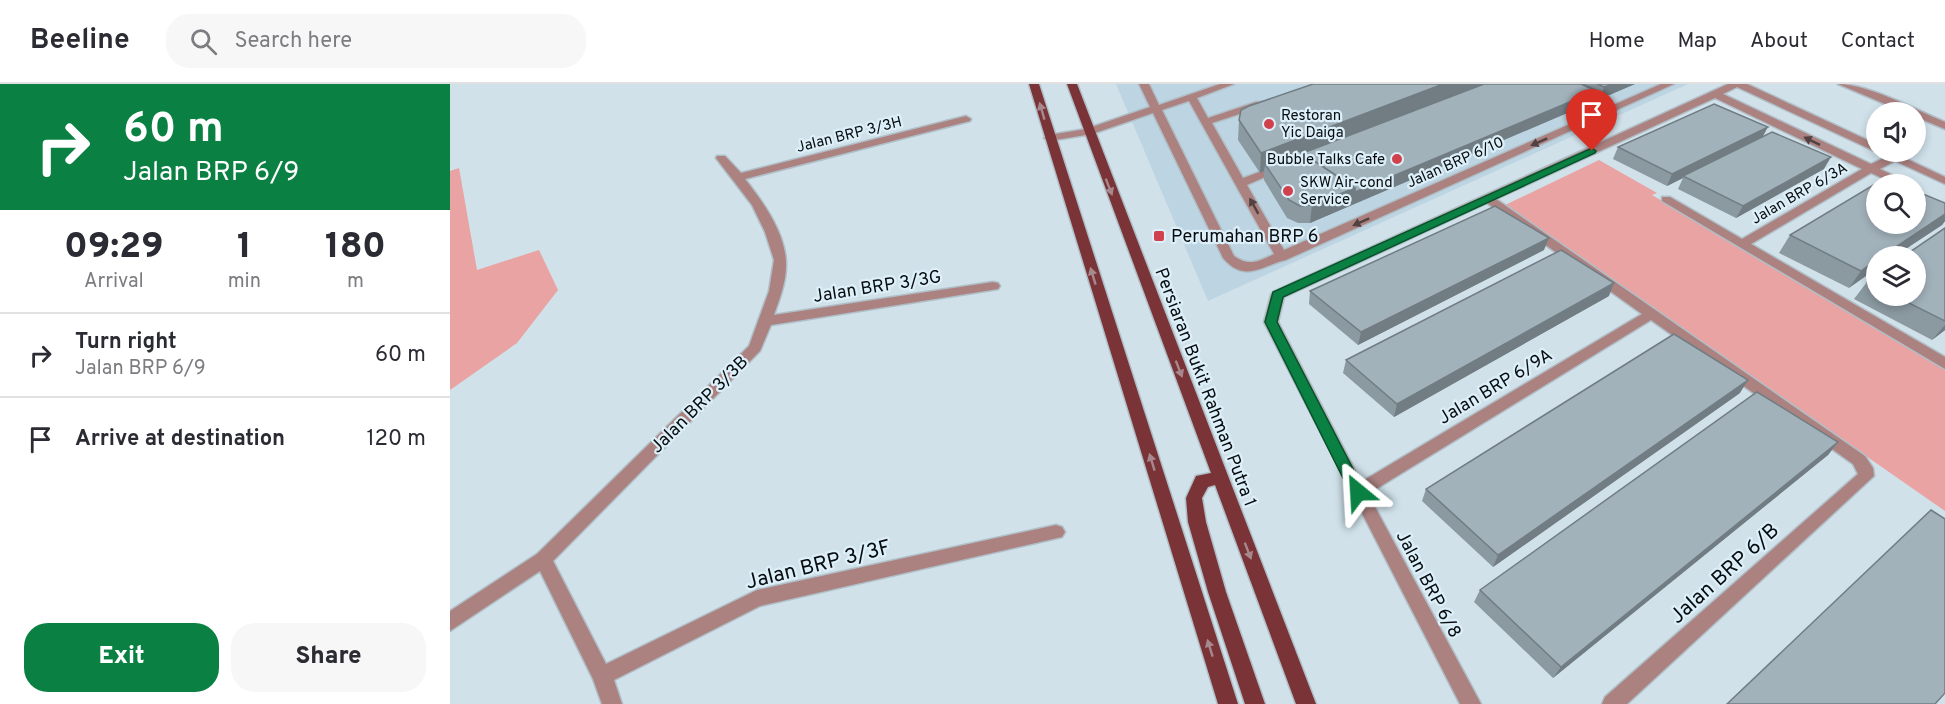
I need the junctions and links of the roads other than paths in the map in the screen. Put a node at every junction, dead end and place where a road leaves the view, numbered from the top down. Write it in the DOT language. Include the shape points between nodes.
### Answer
graph roads {
  1 [pos="1034,84"];
  2 [pos="1072,84"];
  3 [pos="1144,84"];
  4 [pos="1229,84"];
  5 [pos="1669,84"];
  6 [pos="1738,84"];
  7 [pos="1843,84"];
  8 [pos="1715,94"];
  9 [pos="1191,96"];
  10 [pos="1274,99"];
  11 [pos="1887,102"];
  12 [pos="1156,107"];
  13 [pos="1926,118"];
  14 [pos="966,119"];
  15 [pos="1206,122"];
  16 [pos="1945,126"];
  17 [pos="1088,132"];
  18 [pos="1050,138"];
  19 [pos="1866,143"];
  20 [pos="721,158"];
  21 [pos="1297,162"];
  22 [pos="1885,162"];
  23 [pos="1906,162"];
  24 [pos="1870,169"];
  25 [pos="1881,174"];
  26 [pos="739,177"];
  27 [pos="1945,180"];
  28 [pos="1241,183"];
  29 [pos="1488,199"];
  30 [pos="1666,199"];
  31 [pos="1742,244"];
  32 [pos="1282,257"];
  33 [pos="993,286"];
  34 [pos="1653,313"];
  35 [pos="767,321"];
  36 [pos="1945,364"];
  37 [pos="1220,478"];
  38 [pos="1358,492"];
  39 [pos="1056,532"];
  40 [pos="543,559"];
  41 [pos="450,622"];
  42 [pos="602,675"];
  43 [pos="612,704"];
  44 [pos="1228,704"];
  45 [pos="1255,704"];
  46 [pos="1306,704"];
  47 [pos="1471,704"];
  48 [pos="1612,704"];
  18 -- 1 [label="main road, one-way"];
  2 -- 17 [label="main road, Persiaran Bukit Rahman Putra 1"];
  3 -- 12 [label="street"];
  4 -- 9 [label="street"];
  5 -- 32 [label="street, Jalan BRP 6/10, one-way"];
  6 -- 8 [label="street"];
  6 -- 19 [label="street"];
  7 -- 11 [label="street"];
  24 -- 8 [label="street, one-way"];
  8 -- 29 [label="street"];
  9 -- 12 [label="street"];
  9 -- 15 [label="street"];
  10 -- 15 [label="street"];
  12 -- 17 [label="street"];
  12 -- 32 [label="street, Jalan BRP 6/10" via="1229,258 1254,268"];
  13 -- 16 [label="street"];
  14 -- 26 [label="street, Jalan BRP 3/3H"];
  15 -- 28 [label="street"];
  17 -- 18 [label="street"];
  17 -- 37 [label="main road, Persiaran Bukit Rahman Putra 1, one-way"];
  44 -- 18 [label="main road, one-way"];
  20 -- 26 [label="street, Jalan BRP 3/3B"];
  21 -- 28 [label="street"];
  22 -- 24 [label="street, Jalan BRP 6/3A"];
  23 -- 27 [label="street"];
  24 -- 25 [label="street"];
  24 -- 31 [label="street, Jalan BRP 6/3A"];
  26 -- 35 [label="street, Jalan BRP 3/3B" via="765,218 780,262"];
  32 -- 28 [label="street, one-way"];
  29 -- 34 [label="street"];
  29 -- 38 [label="street, Jalan BRP 6/8" via="1278,295 1271,322"];
  30 -- 31 [label="street"];
  31 -- 36 [label="street"];
  33 -- 35 [label="street, Jalan BRP 3/3G"];
  34 -- 38 [label="street, Jalan BRP 6/9A"];
  34 -- 48 [label="street, Jalan BRP 6/B" via="1859,460 1866,476"];
  35 -- 40 [label="street, Jalan BRP 3/3B" via="755,348"];
  37 -- 45 [label="main road" via="1202,481 1194,498 1197,522"];
  37 -- 46 [label="main road, Persiaran Bukit Rahman Putra 1, one-way"];
  38 -- 47 [label="street, Jalan BRP 6/8"];
  39 -- 42 [label="street, Jalan BRP 3/3F" via="757,598"];
  40 -- 41 [label="street, Jalan BRP 3/3B"];
  40 -- 42 [label="street"];
  42 -- 43 [label="street"];
}
